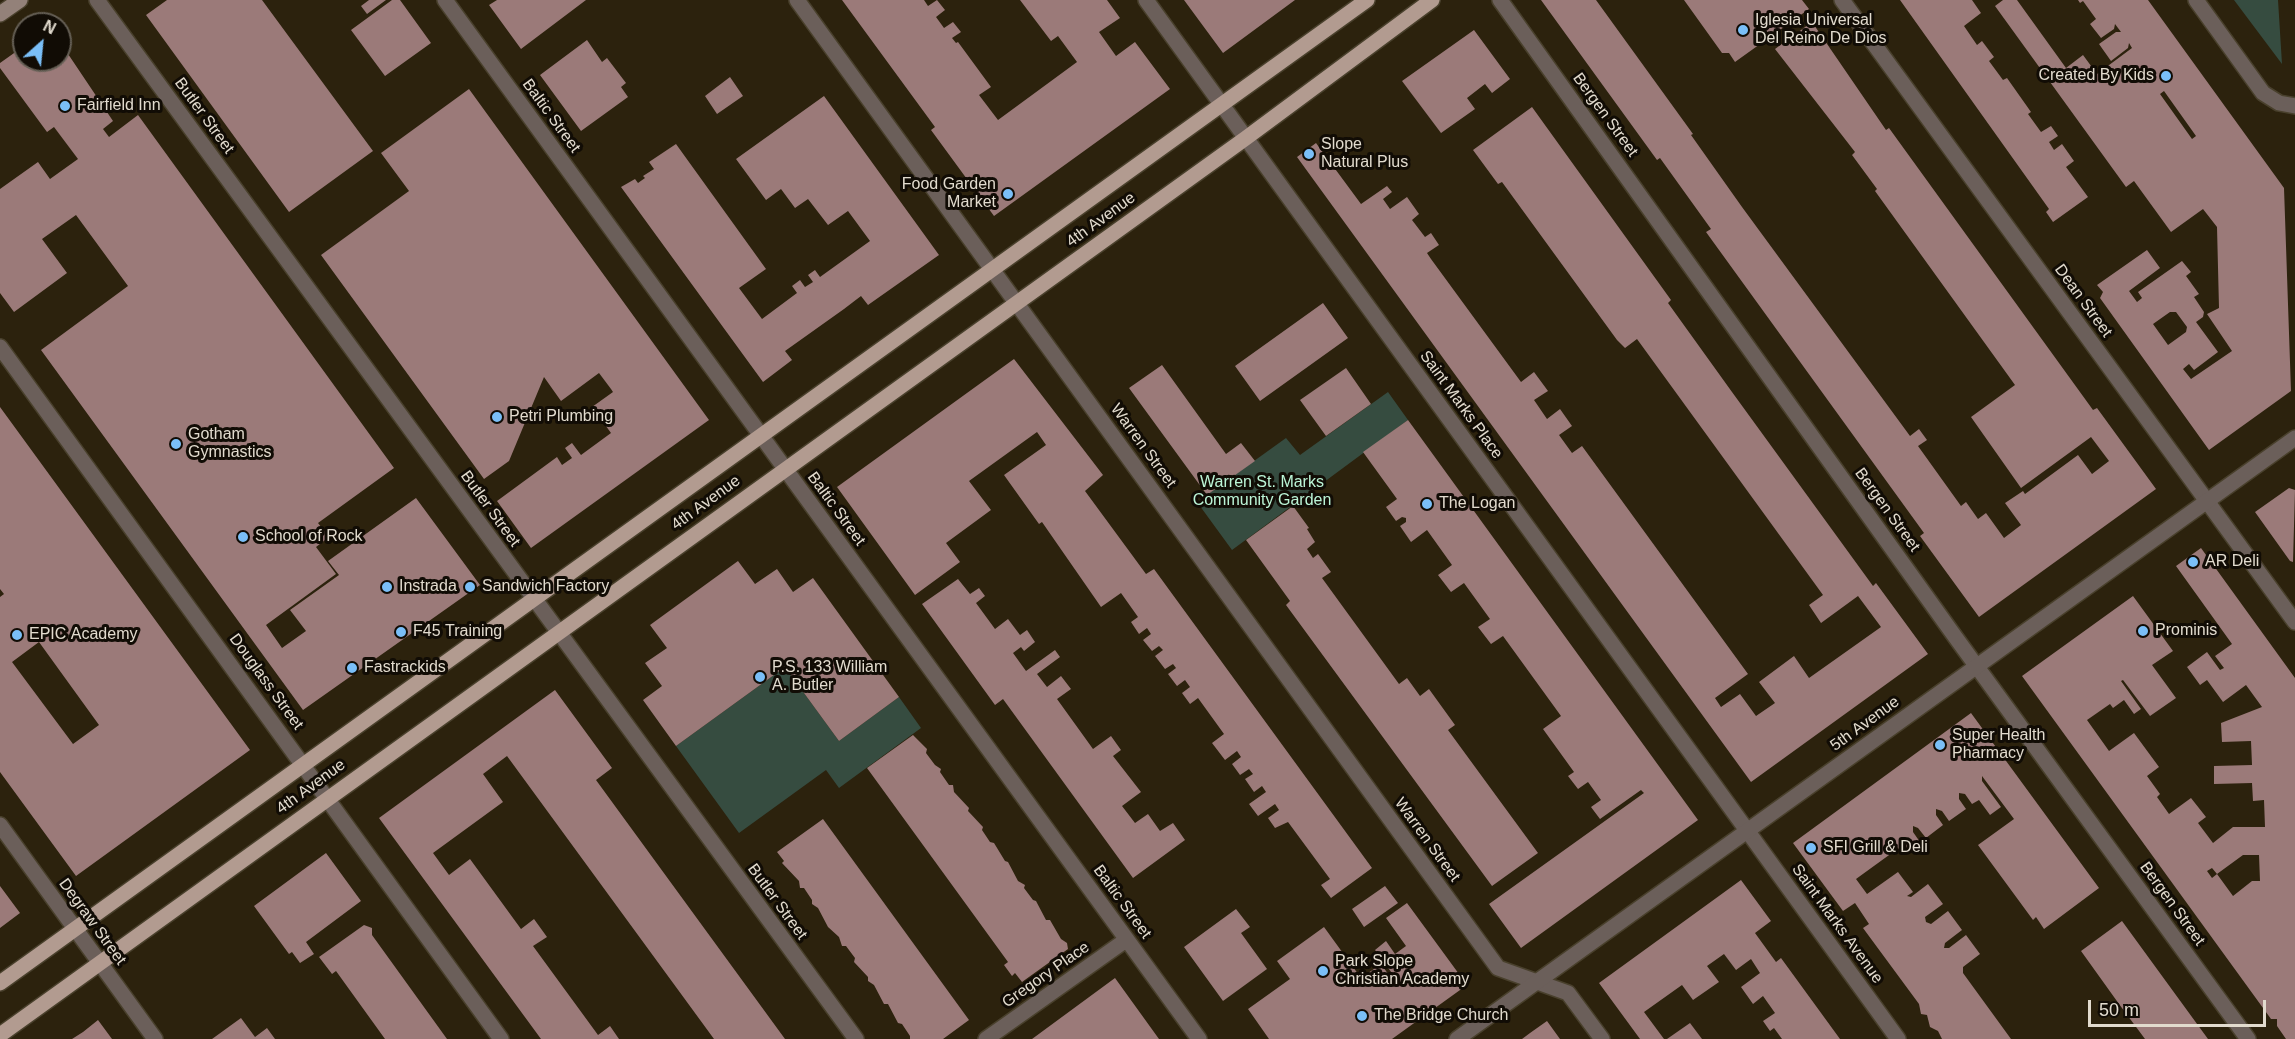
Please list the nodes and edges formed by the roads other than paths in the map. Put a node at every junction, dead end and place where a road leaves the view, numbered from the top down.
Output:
1 (20, 0) edge
2 (97, 0) edge
3 (445, 0) edge
4 (797, 0) edge
5 (1146, 0) edge
6 (1367, 0) edge
7 (1432, 0) edge
8 (1500, 0) edge
9 (1842, 0) edge
10 (2196, 0) edge
11 (0, 14) edge
12 (1223, 105) junction
13 (2295, 106) edge
14 (1246, 138) junction
15 (993, 270) junction
16 (1017, 302) junction
17 (0, 347) edge
18 (761, 436) junction
19 (2295, 438) edge
20 (784, 469) junction
21 (2207, 501) junction
22 (534, 600) junction
23 (2295, 622) edge
24 (558, 632) junction
25 (1976, 666) junction
26 (304, 765) junction
27 (328, 797) junction
28 (0, 825) edge
29 (1748, 831) junction
30 (75, 929) junction
31 (1126, 939) junction
32 (99, 962) junction
33 (1535, 982) junction
34 (0, 983) edge
35 (0, 1035) edge
36 (155, 1039) edge
37 (501, 1039) edge
38 (856, 1039) edge
39 (986, 1039) edge
40 (1199, 1039) edge
41 (1457, 1039) edge
42 (1602, 1039) edge
43 (1898, 1039) edge
44 (2248, 1039) edge

1 - 11 main road
2 - 22 street, Butler Street
3 - 18 street, Baltic Street
4 - 15 street, Warren Street
5 - 12 street, Saint Marks Place
6 - 12 main road, 4th Avenue
7 - 14 main road, 4th Avenue
8 - 25 street, Bergen Street
9 - 21 street, Dean Street
10 - 13 street
12 - 14 street, Saint Marks Place
12 - 15 main road, 4th Avenue
14 - 16 main road, 4th Avenue
14 - 29 street, Saint Marks Place
15 - 16 street, Warren Street
15 - 18 main road, 4th Avenue
16 - 20 main road, 4th Avenue
16 - 33 street, Warren Street
17 - 26 street, Douglass Street
18 - 20 street, Baltic Street
18 - 22 main road, 4th Avenue
19 - 21 street, 5th Avenue
20 - 24 main road, 4th Avenue
20 - 31 street, Baltic Street
21 - 23 street, Dean Street
21 - 25 street, 5th Avenue
22 - 24 street, Butler Street
22 - 26 main road, 4th Avenue
24 - 27 main road, 4th Avenue
24 - 38 street, Butler Street
25 - 29 street, 5th Avenue
25 - 44 street, Bergen Street
26 - 27 street, Douglass Street
26 - 30 main road, 4th Avenue
27 - 32 main road, 4th Avenue
27 - 37 street, Douglass Street
28 - 30 street, Degraw Street
29 - 33 street, 5th Avenue
29 - 43 street, Saint Marks Avenue
30 - 32 street, Degraw Street
30 - 34 main road, 4th Avenue
31 - 39 street, Gregory Place
31 - 40 street, Baltic Street
32 - 35 main road, 4th Avenue
32 - 36 street, Degraw Street
33 - 41 street, 5th Avenue
33 - 42 street, Warren Street

